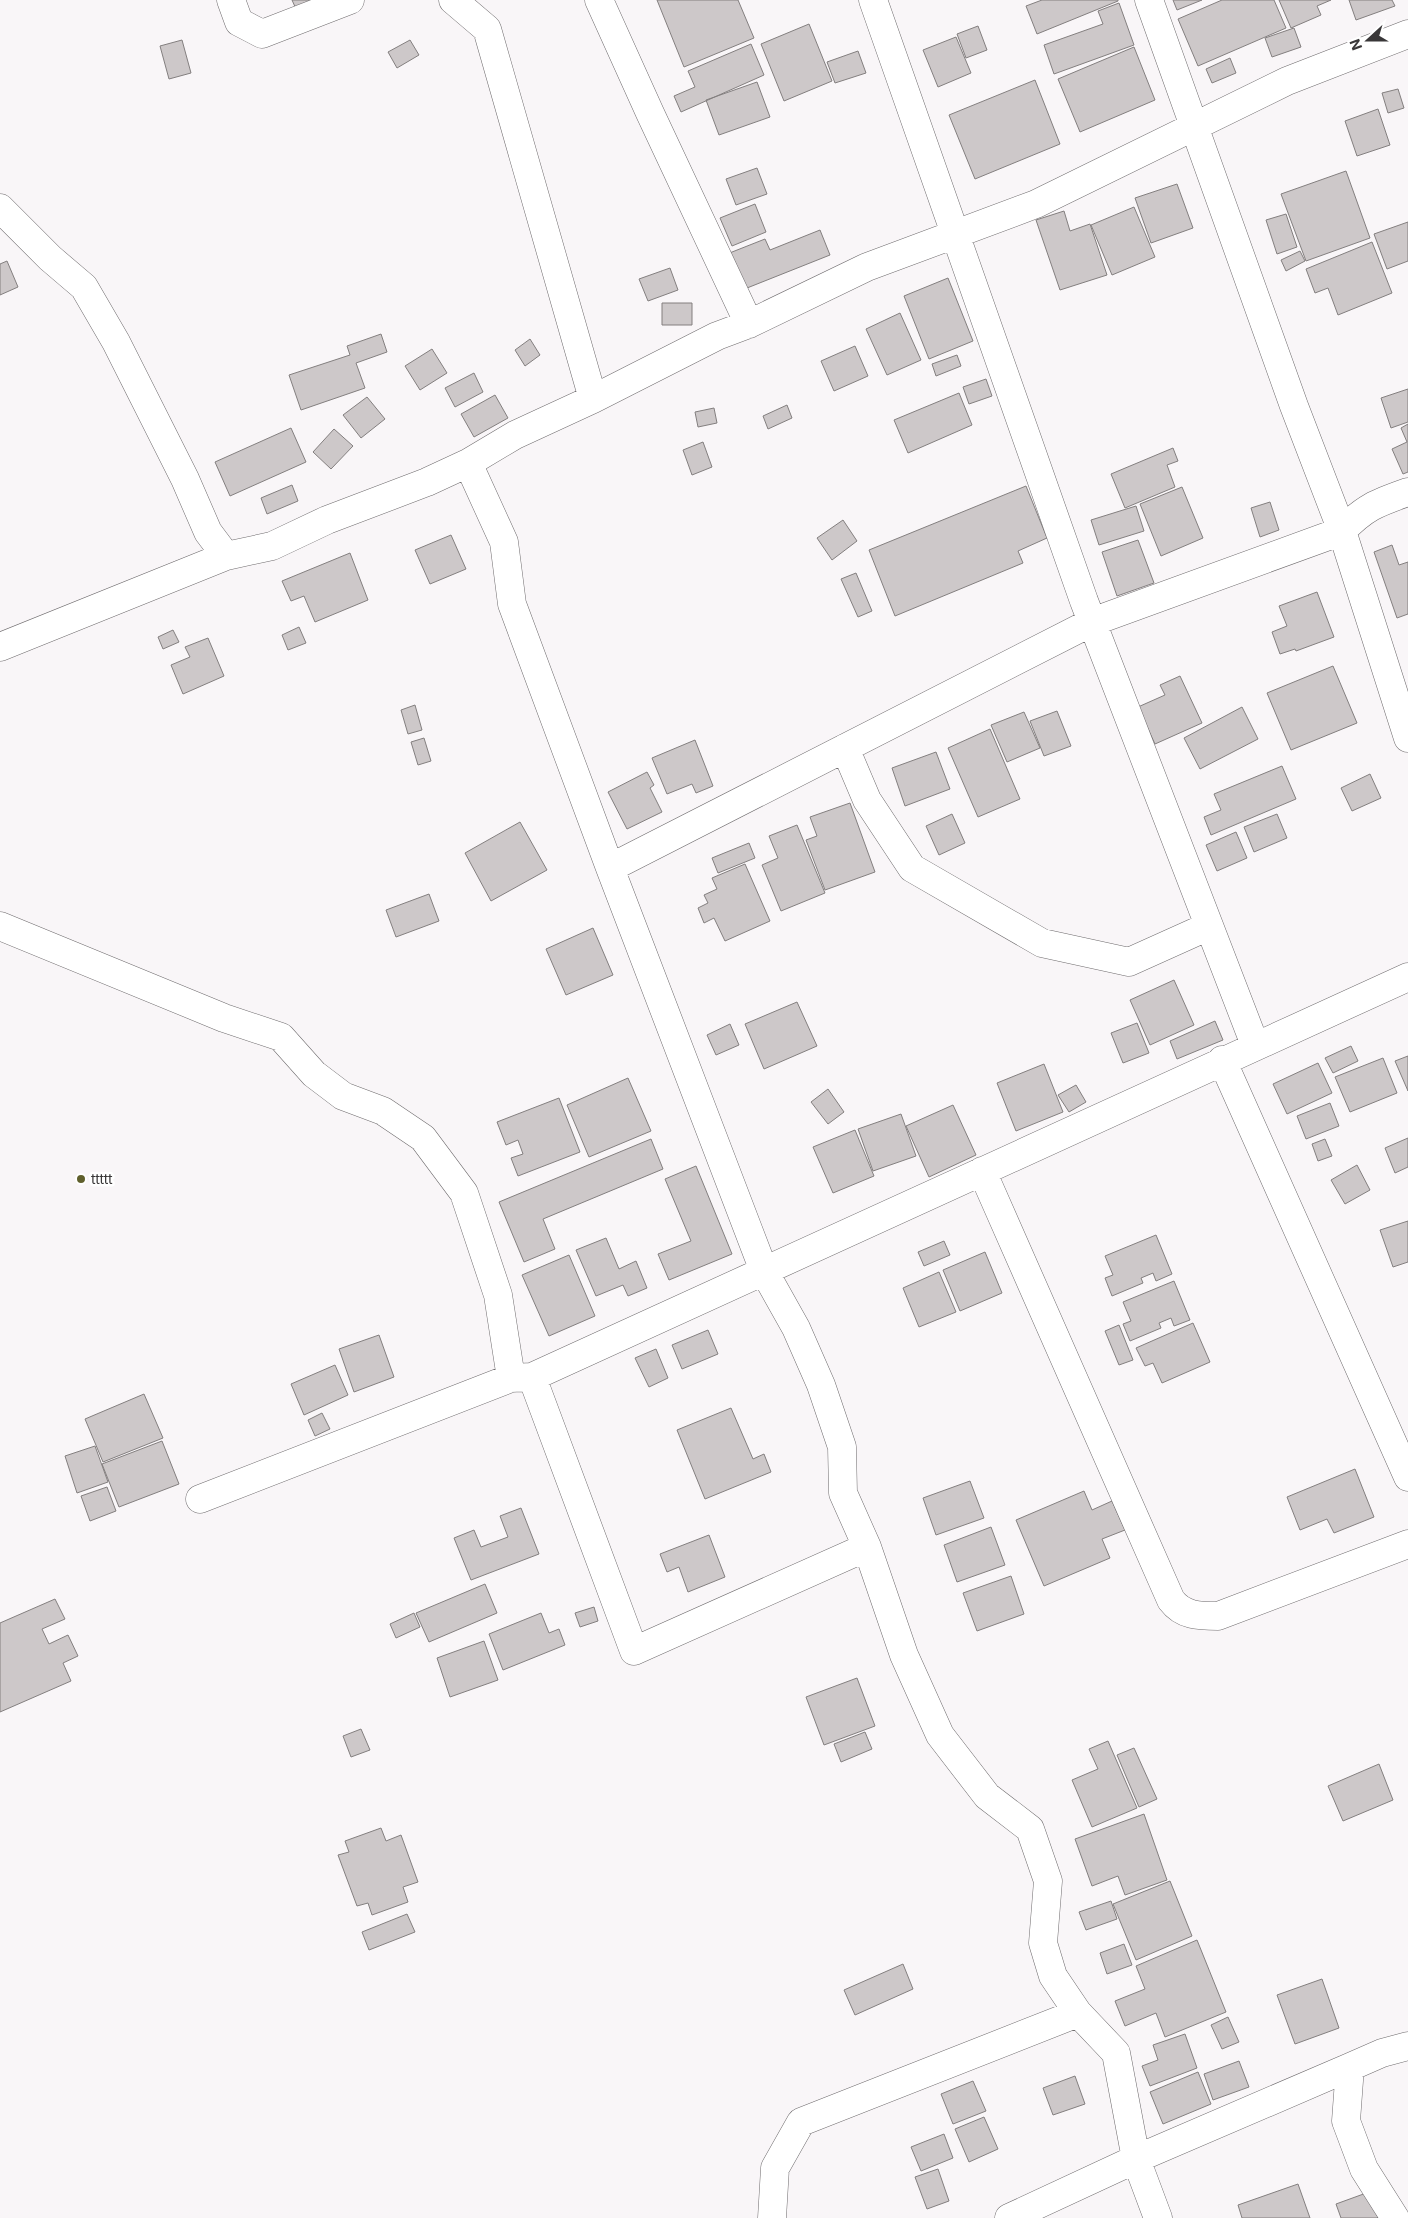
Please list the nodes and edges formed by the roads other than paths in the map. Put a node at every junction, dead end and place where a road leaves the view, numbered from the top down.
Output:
1 (231, 0) edge
2 (350, 0) edge
3 (453, 0) edge
4 (599, 0) edge
5 (873, 0) edge
6 (1149, 0) edge
7 (1408, 34) edge
8 (1194, 126) junction
9 (0, 208) edge
10 (954, 235) junction
11 (749, 324) junction
12 (593, 399) junction
13 (468, 462) junction
14 (1408, 492) edge
15 (1342, 531) junction
16 (226, 556) junction
17 (1092, 622) junction
18 (0, 647) edge
19 (1408, 738) edge
20 (845, 748) junction
21 (610, 868) junction
22 (0, 926) edge
23 (1209, 926) junction
24 (1408, 977) edge
25 (1255, 1045) junction
26 (1222, 1060) junction
27 (982, 1171) junction
28 (764, 1271) junction
29 (522, 1377) junction
30 (1408, 1477) edge
31 (200, 1498) dead end
32 (1408, 1544) edge
33 (867, 1547) junction
34 (1078, 2013) junction
35 (1408, 2046) edge
36 (1350, 2068) junction
37 (1136, 2159) junction
38 (772, 2218) edge
39 (1009, 2218) edge
40 (1158, 2218) edge
41 (1395, 2218) edge

1 - 2 street
3 - 12 street
4 - 11 street
5 - 10 street
6 - 8 street
7 - 8 street
8 - 10 street
8 - 15 street
9 - 16 street
10 - 11 street
10 - 17 street
11 - 12 street
12 - 13 street
13 - 16 street
13 - 21 street
14 - 15 street
15 - 17 street
15 - 19 street
16 - 18 street
17 - 20 street
17 - 23 street
20 - 21 street
20 - 23 street
21 - 28 street
22 - 29 street
23 - 25 street
24 - 25 street
25 - 26 street
26 - 27 street
26 - 30 street
27 - 28 street
27 - 32 street
28 - 29 street
28 - 33 street
29 - 31 street
29 - 33 street
33 - 34 street
34 - 37 street
34 - 38 street
35 - 36 street
36 - 37 street
36 - 41 street
37 - 39 street
37 - 40 street

